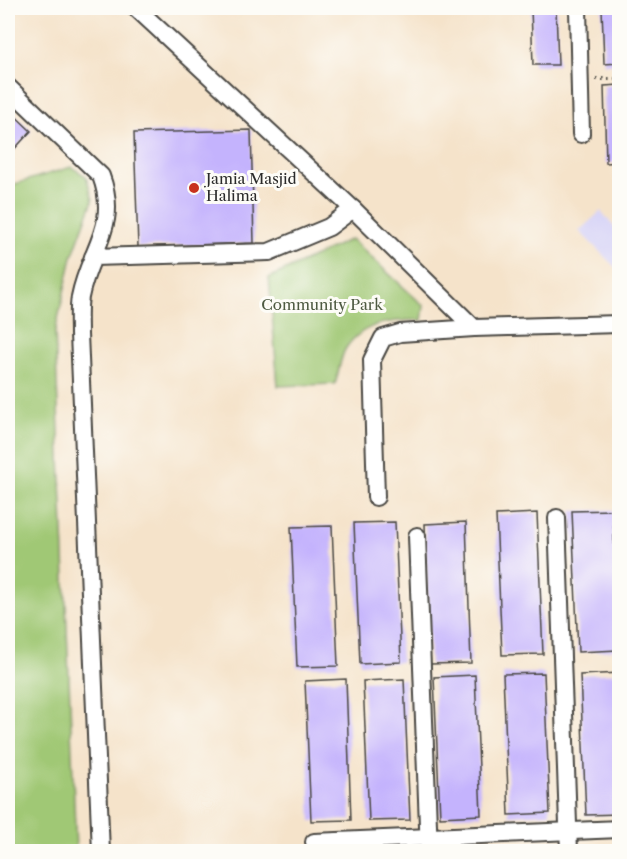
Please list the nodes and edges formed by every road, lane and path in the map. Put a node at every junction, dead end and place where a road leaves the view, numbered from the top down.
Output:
1 (136, 8) edge
2 (578, 8) edge
3 (8, 87) edge
4 (582, 134) dead end
5 (353, 209) junction
6 (93, 257) junction
7 (620, 324) edge
8 (474, 328) junction
9 (376, 497) dead end
10 (556, 518) dead end
11 (417, 536) dead end
12 (620, 829) edge
13 (568, 831) junction
14 (314, 842) dead end
15 (428, 844) edge
16 (101, 852) edge
17 (569, 852) edge

1 - 5 street
2 - 4 street
3 - 6 street
5 - 6 street
5 - 8 street
6 - 16 street
7 - 8 street
8 - 9 street
10 - 13 street
11 - 15 street
12 - 13 street
13 - 15 street
13 - 17 street
14 - 15 street

